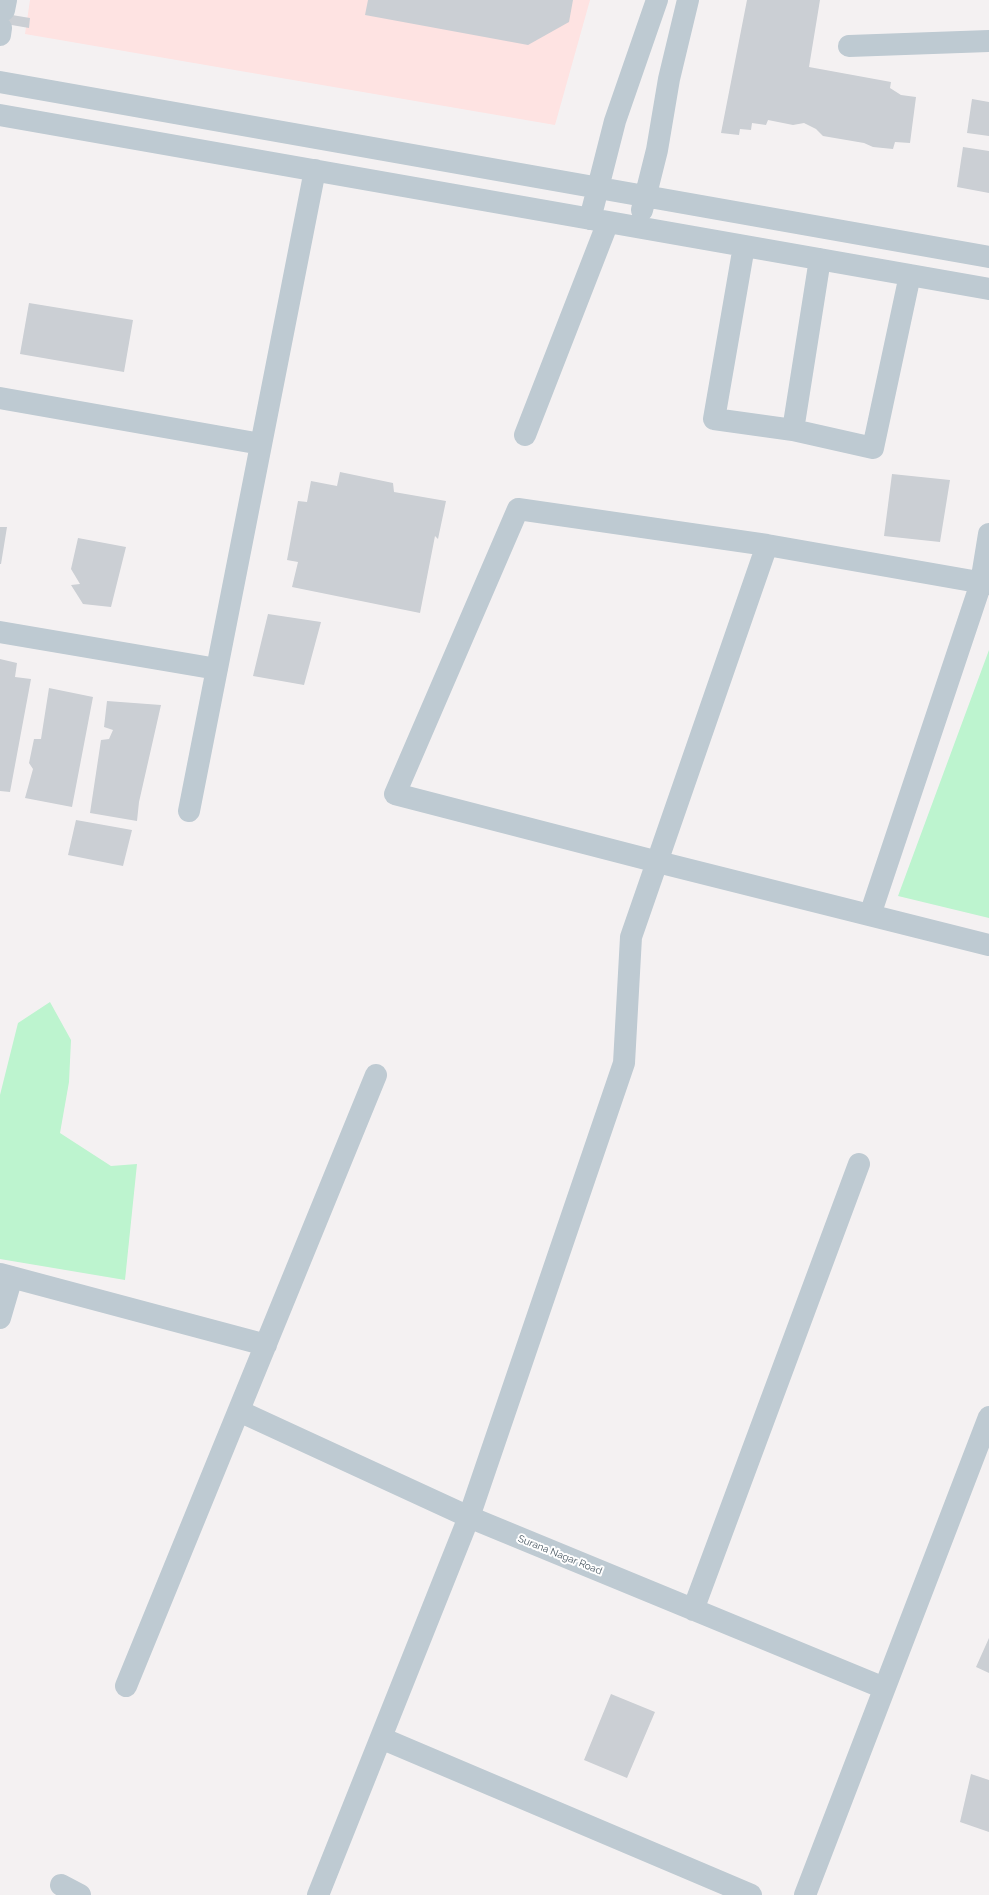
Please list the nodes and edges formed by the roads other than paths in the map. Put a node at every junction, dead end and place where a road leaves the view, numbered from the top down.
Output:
1 (657, 0) edge
2 (688, 0) edge
3 (989, 41) edge
4 (849, 46) dead end
5 (0, 82) edge
6 (0, 115) edge
7 (315, 170) junction
8 (598, 188) junction
9 (645, 196) junction
10 (599, 221) junction
11 (637, 227) junction
12 (744, 246) junction
13 (989, 257) edge
14 (820, 259) junction
15 (910, 275) junction
16 (989, 289) edge
17 (0, 398) edge
18 (793, 430) junction
19 (525, 435) dead end
20 (261, 444) junction
21 (989, 534) edge
22 (768, 545) junction
23 (985, 583) edge
24 (0, 632) edge
25 (217, 670) junction
26 (189, 812) dead end
27 (658, 862) junction
28 (870, 915) junction
29 (989, 945) edge
30 (376, 1075) dead end
31 (860, 1164) dead end
32 (6, 1276) edge
33 (0, 1318) edge
34 (266, 1345) junction
35 (239, 1411) junction
36 (989, 1417) edge
37 (469, 1517) junction
38 (693, 1610) junction
39 (126, 1686) dead end
40 (884, 1688) junction
41 (381, 1738) junction
42 (318, 1895) edge
43 (751, 1895) edge
44 (805, 1895) edge

1 - 8 street
2 - 9 street
3 - 4 street
5 - 8 street
6 - 7 street
7 - 10 street
7 - 20 street
8 - 9 street
8 - 10 street
9 - 11 street
9 - 13 street
10 - 11 street
10 - 19 street
11 - 12 street
12 - 14 street
12 - 18 street
14 - 15 street
14 - 18 street
15 - 16 street
15 - 18 street
17 - 20 street
20 - 25 street
21 - 23 street
22 - 23 street
22 - 27 street
22 - 27 street
23 - 28 street
24 - 25 street
25 - 26 street
27 - 28 street
27 - 37 street
28 - 29 street
30 - 34 street
31 - 38 street
32 - 33 street
32 - 34 street
34 - 35 street
35 - 37 street, Surana Nagar Road
35 - 39 street
36 - 40 street
37 - 38 street, Surana Nagar Road
37 - 41 street
38 - 40 street, Surana Nagar Road
40 - 44 street
41 - 42 street
41 - 43 street

